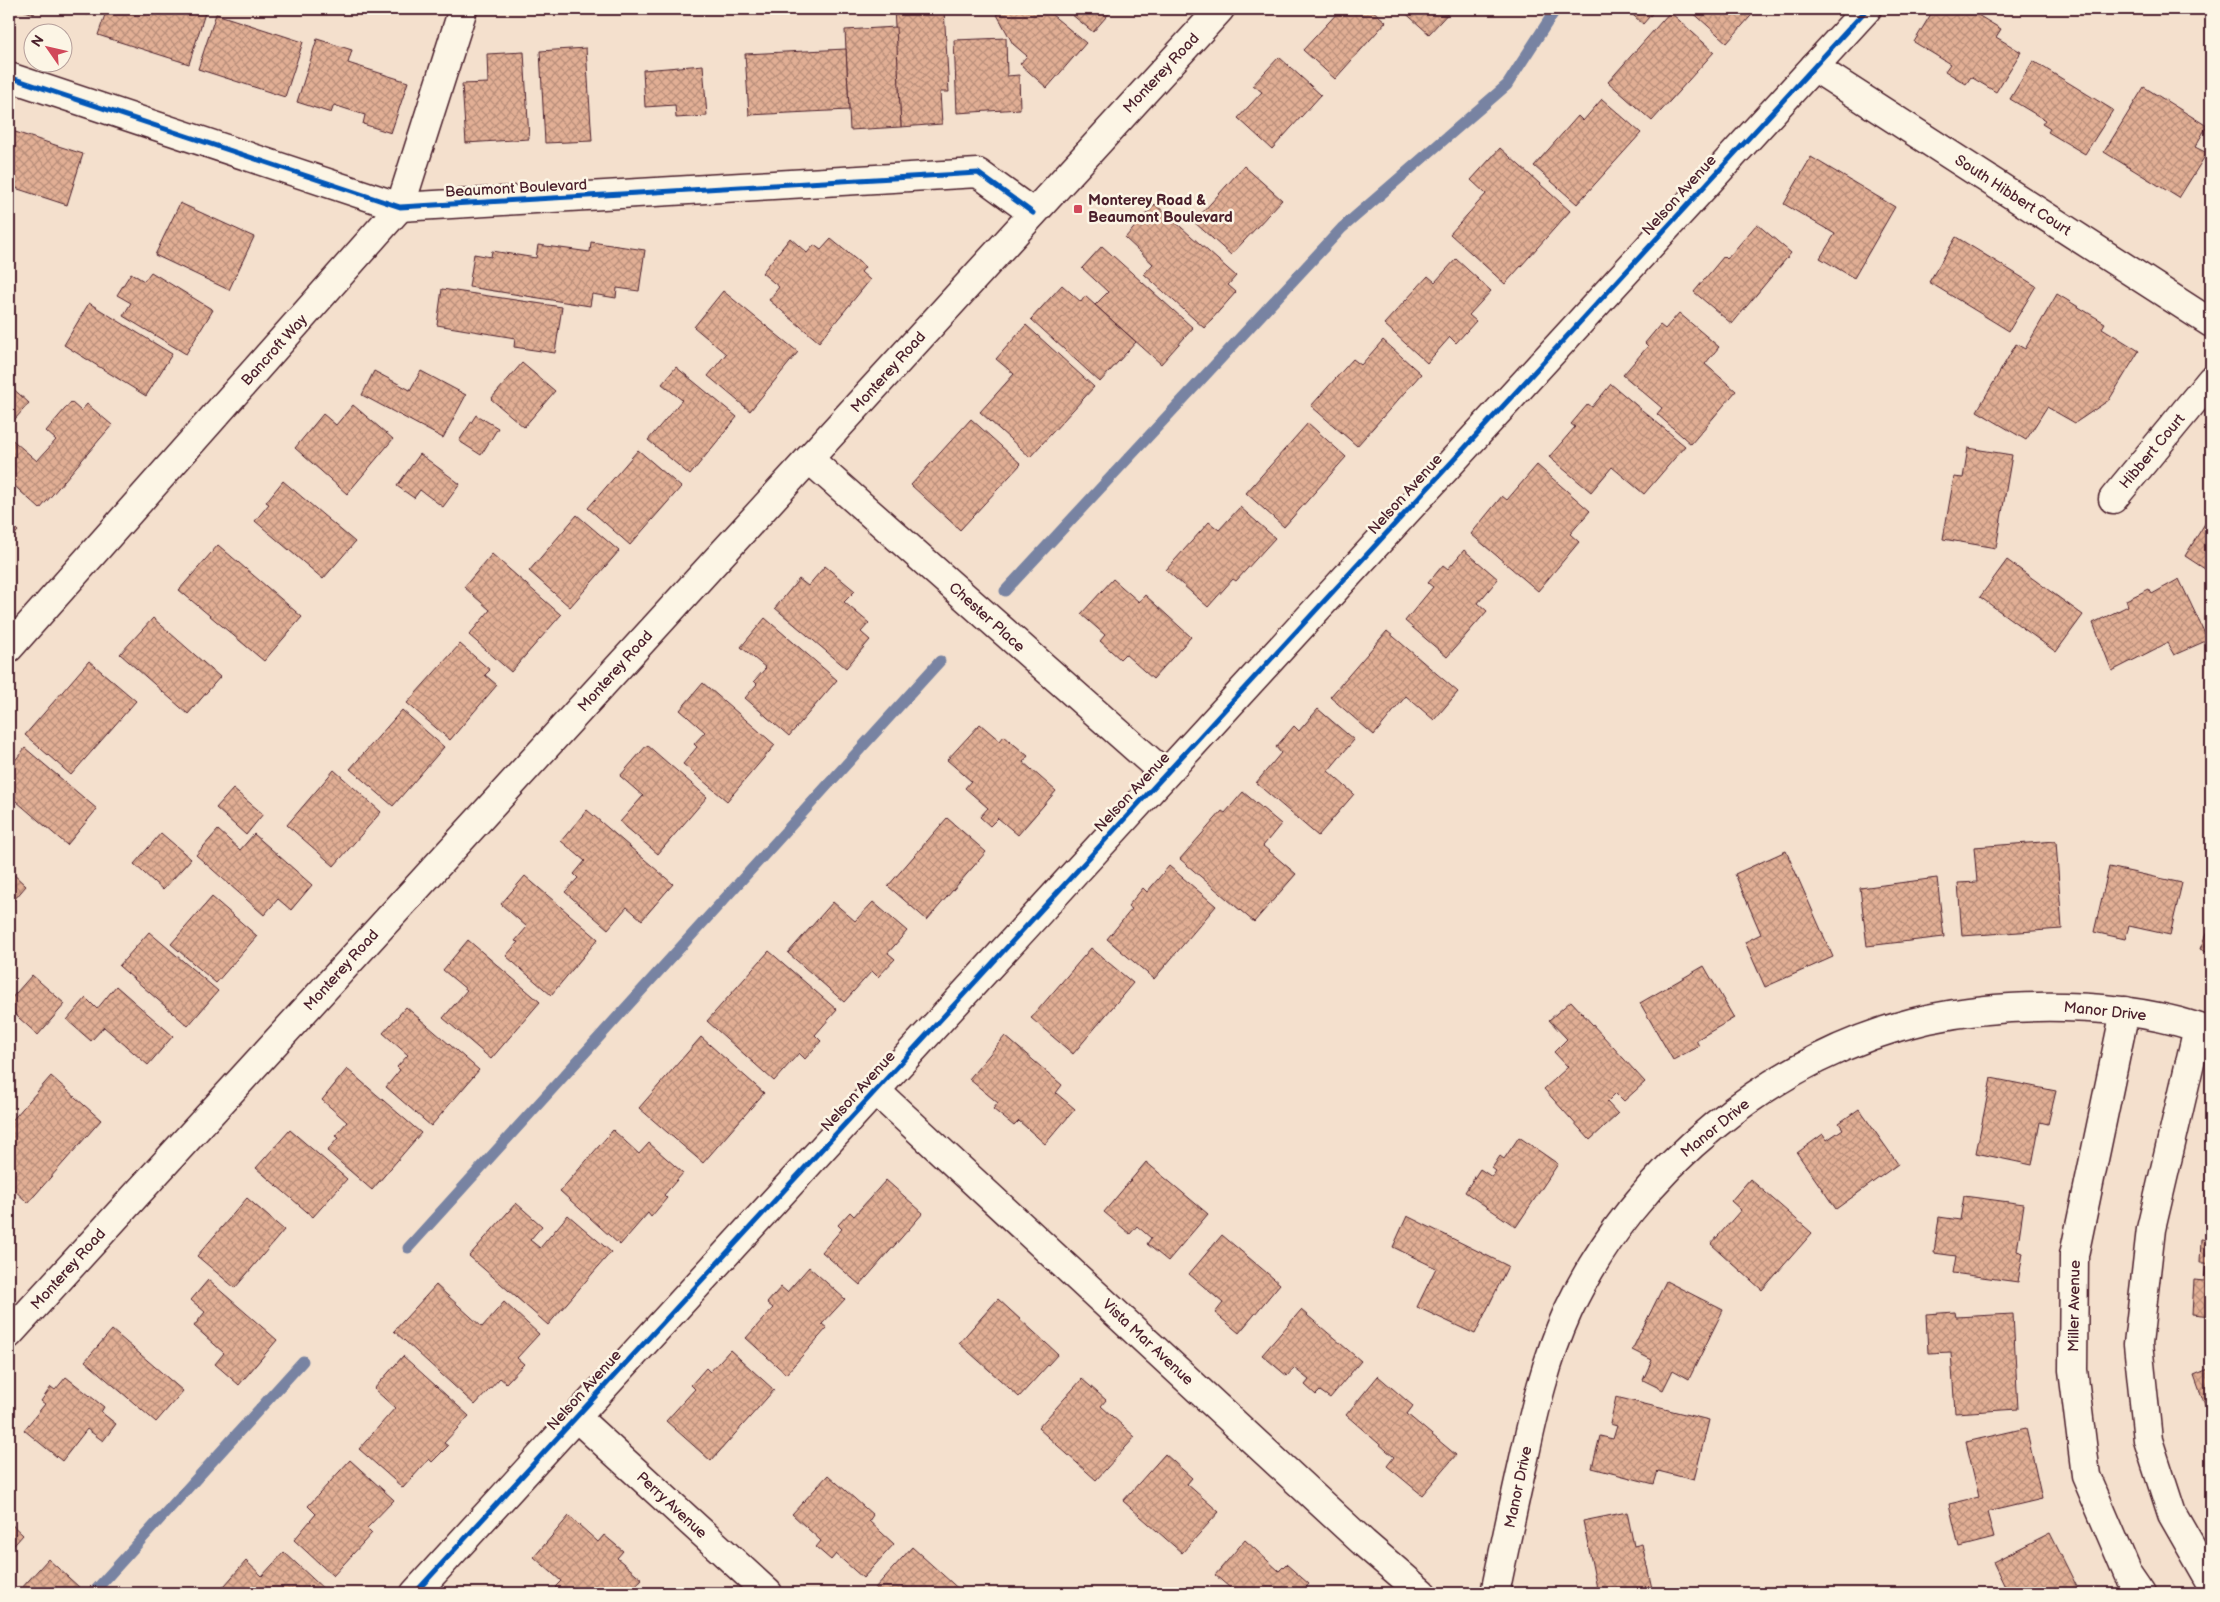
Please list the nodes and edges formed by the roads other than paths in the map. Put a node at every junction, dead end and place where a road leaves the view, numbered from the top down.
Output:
1 (463, 9) edge
2 (1220, 9) edge
3 (1867, 9) edge
4 (1814, 67) junction
5 (9, 76) edge
6 (400, 207) junction
7 (1033, 212) junction
8 (2211, 323) edge
9 (2211, 380) edge
10 (809, 459) junction
11 (2113, 499) dead end
12 (9, 648) edge
13 (1165, 774) junction
14 (2125, 1011) junction
15 (2205, 1030) edge
16 (875, 1090) junction
17 (9, 1334) edge
18 (576, 1417) junction
19 (2211, 1582) edge
20 (415, 1593) edge
21 (768, 1593) edge
22 (1422, 1593) edge
23 (1494, 1593) edge
24 (2142, 1593) edge

1 - 6 street, Bancroft Way
2 - 7 street, Monterey Road
3 - 4 street, Nelson Avenue
4 - 8 street, South Hibbert Court
4 - 13 street, Nelson Avenue
5 - 6 street, Beaumont Boulevard
6 - 7 street, Beaumont Boulevard
6 - 12 street, Bancroft Way
7 - 10 street, Monterey Road
9 - 11 street, Hibbert Court
10 - 13 street, Chester Place
10 - 17 street, Monterey Road
13 - 16 street, Nelson Avenue
14 - 15 street, Manor Drive
14 - 23 street, Manor Drive
14 - 24 street, Miller Avenue
15 - 19 street
16 - 18 street, Nelson Avenue
16 - 22 street, Vista Mar Avenue
18 - 20 street, Nelson Avenue
18 - 21 street, Perry Avenue

